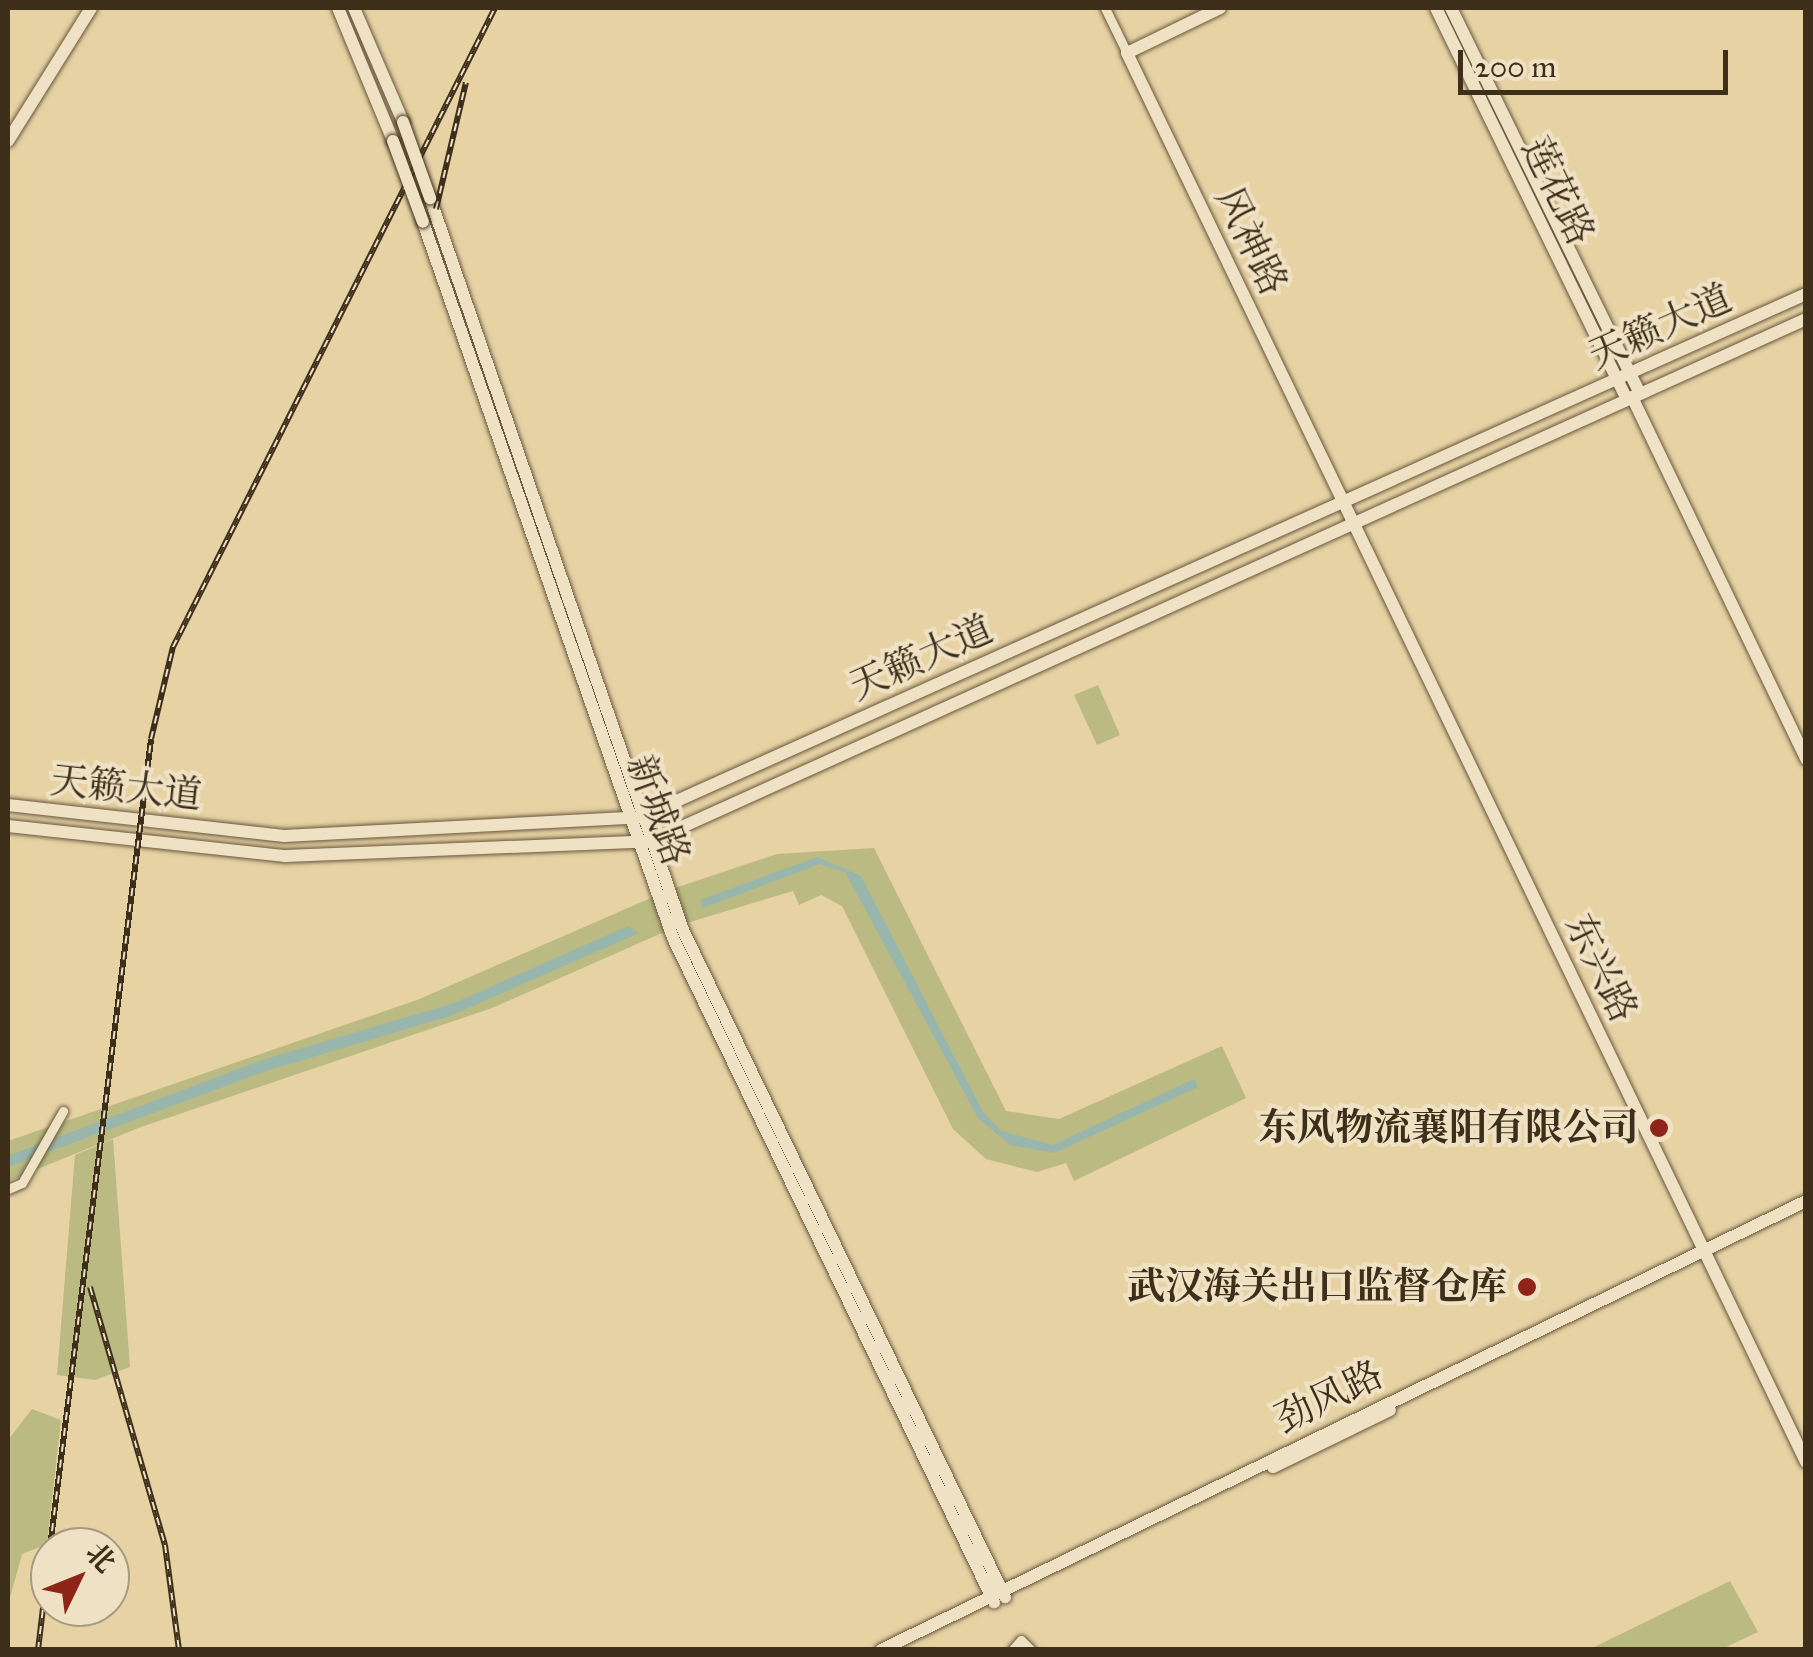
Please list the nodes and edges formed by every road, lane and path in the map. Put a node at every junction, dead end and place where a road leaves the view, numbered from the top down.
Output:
1 (80, 8) edge
2 (90, 8) edge
3 (338, 8) edge
4 (354, 8) edge
5 (1106, 8) edge
6 (1220, 8) edge
7 (1436, 8) edge
8 (1451, 8) edge
9 (1127, 53) junction
10 (8, 125) edge
11 (8, 141) edge
12 (1806, 294) edge
13 (1806, 320) edge
14 (1623, 377) junction
15 (1633, 397) junction
16 (1343, 500) junction
17 (1352, 522) junction
18 (1806, 758) edge
19 (8, 805) edge
20 (634, 817) junction
21 (8, 826) edge
22 (644, 841) junction
23 (63, 1111) dead end
24 (8, 1189) edge
25 (1806, 1201) edge
26 (1806, 1210) edge
27 (1704, 1253) junction
28 (1806, 1462) edge
29 (998, 1596) junction
30 (881, 1650) edge
31 (897, 1650) edge
32 (1012, 1650) edge
33 (1032, 1650) edge

1 - 10 main road
2 - 11 main road
3 - 20 main road, 新城路, bridge
4 - 20 main road, 新城路, bridge
5 - 9 street, 风神路
6 - 9 main road
7 - 14 main road, 莲花路
8 - 14 main road, 莲花路
9 - 16 main road, 风神路
12 - 14 main road, 天籁大道
13 - 15 main road, 天籁大道
14 - 15 main road, 莲花路
14 - 16 main road, 天籁大道
15 - 17 main road, 天籁大道
15 - 18 main road, 莲花路
16 - 17 main road, 东兴路
16 - 20 main road, 天籁大道
17 - 22 main road, 天籁大道
17 - 27 main road, 东兴路
19 - 20 main road, 天籁大道
20 - 22 main road, 新城路
21 - 22 main road, 天籁大道
22 - 29 main road, 新城路
23 - 24 street
25 - 27 main road, 劲风路
26 - 27 main road, 劲风路
27 - 28 main road, 东兴路
27 - 29 main road, 劲风路
29 - 30 main road, 劲风路
29 - 31 main road, 劲风路
32 - 33 street

